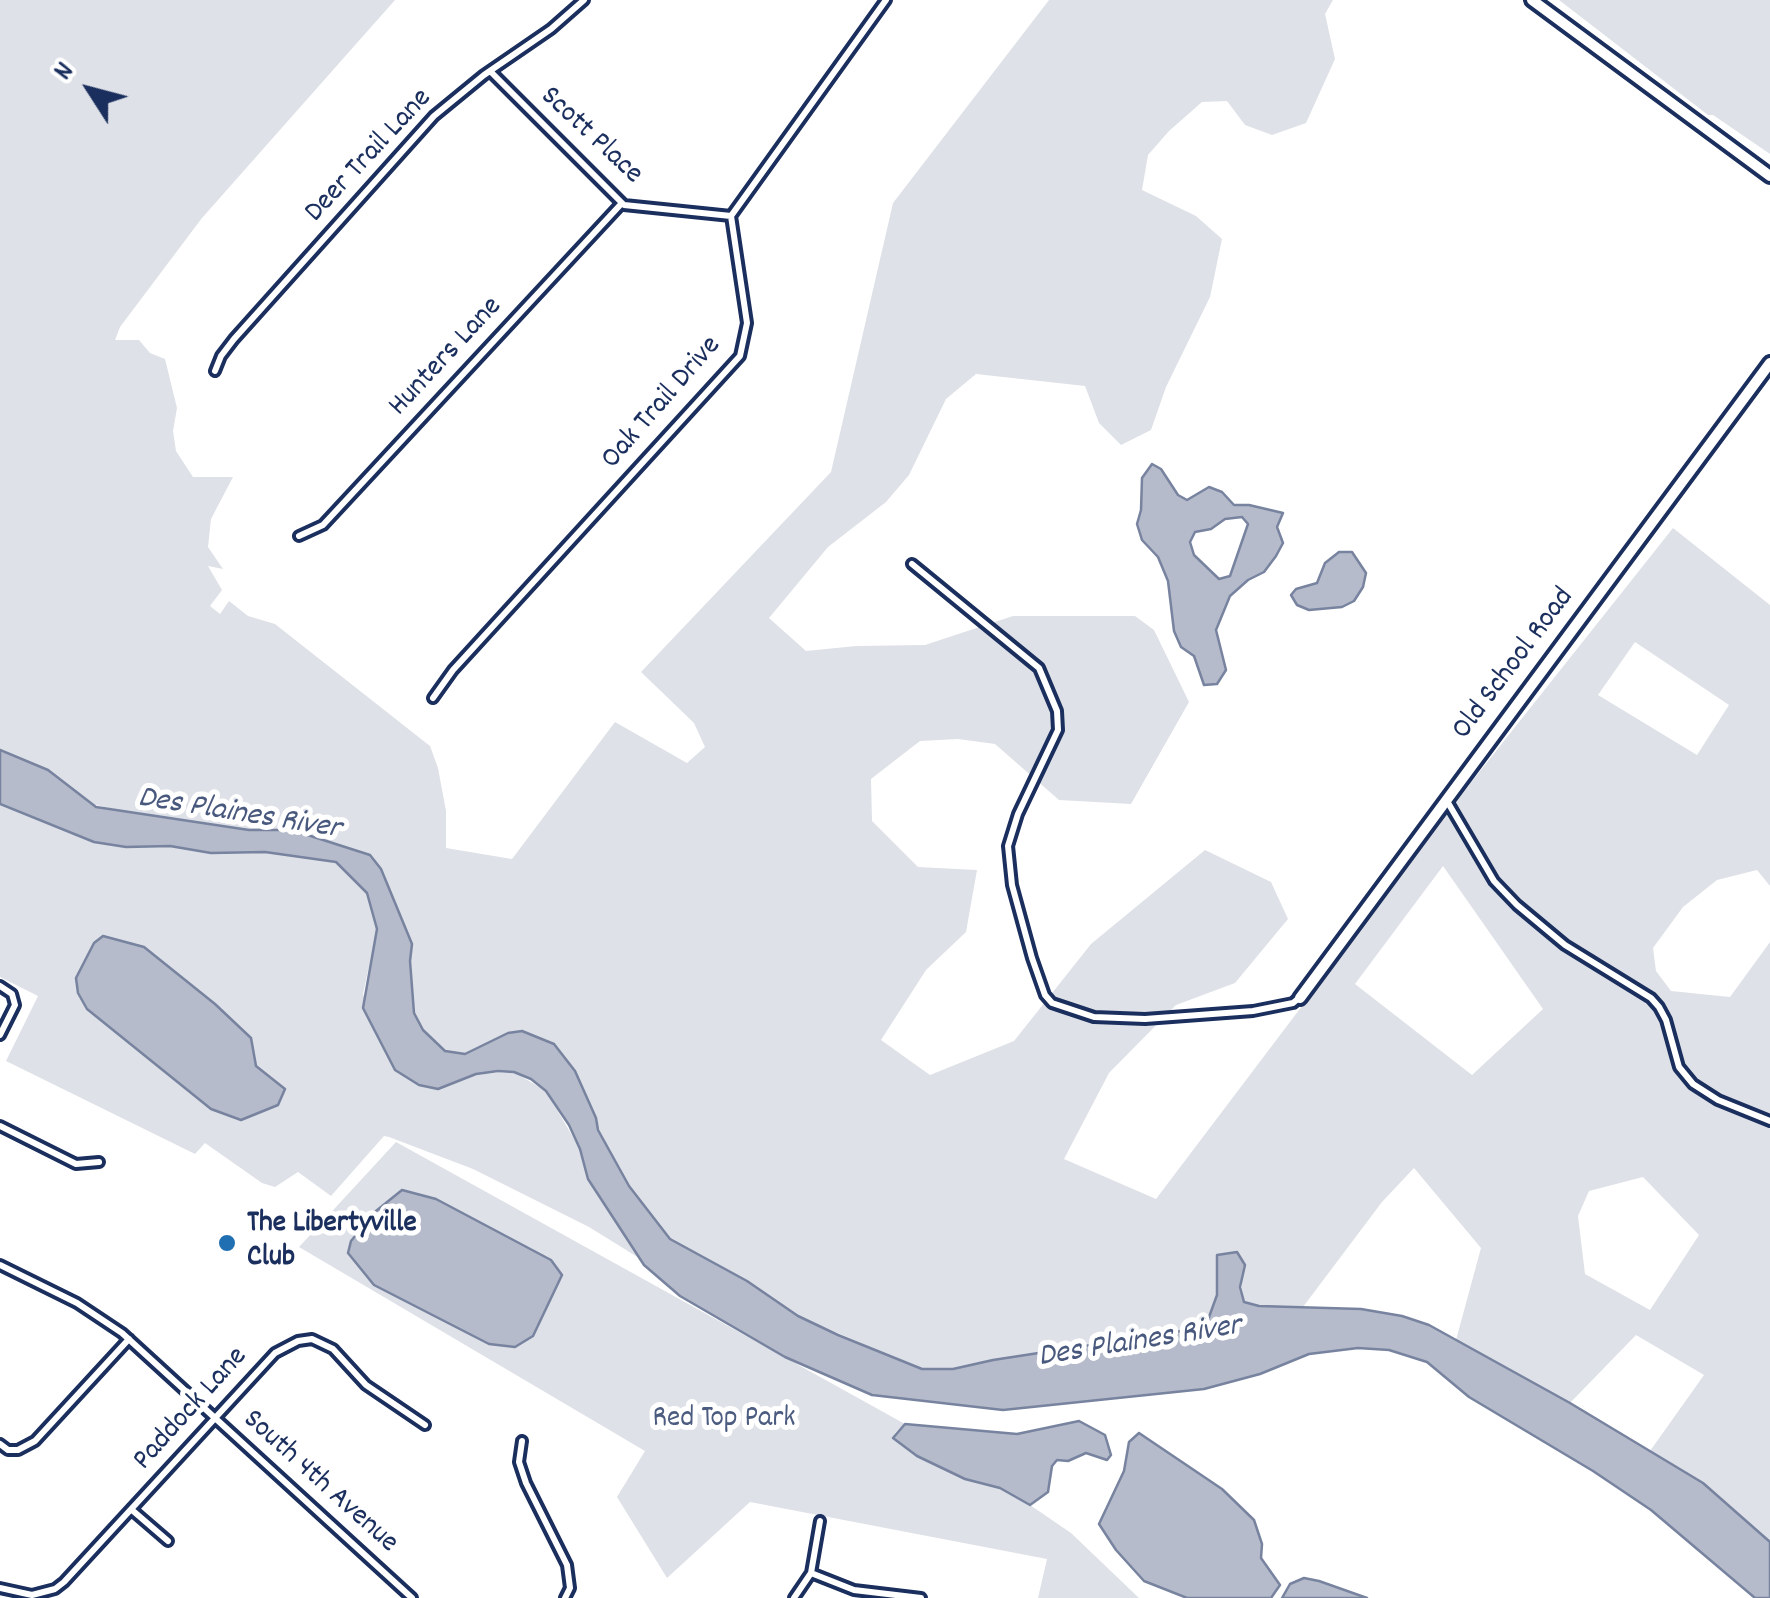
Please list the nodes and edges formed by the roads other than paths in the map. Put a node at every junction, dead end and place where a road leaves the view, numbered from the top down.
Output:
1 (584, 0) edge
2 (886, 0) edge
3 (1532, 0) edge
4 (490, 71) junction
5 (1770, 176) edge
6 (622, 203) junction
7 (731, 216) junction
8 (1770, 363) edge
9 (215, 372) dead end
10 (299, 536) dead end
11 (912, 564) dead end
12 (433, 698) dead end
13 (1446, 800) junction
14 (0, 986) edge
15 (1300, 998) joint
16 (0, 1035) edge
17 (1770, 1121) edge
18 (0, 1126) edge
19 (98, 1162) dead end
20 (0, 1265) edge
21 (129, 1339) junction
22 (215, 1418) junction
23 (425, 1425) dead end
24 (522, 1442) dead end
25 (0, 1444) edge
26 (132, 1510) junction
27 (820, 1521) dead end
28 (168, 1541) dead end
29 (811, 1573) junction
30 (0, 1588) edge
31 (412, 1598) edge
32 (565, 1598) edge
33 (794, 1598) edge
34 (921, 1598) edge

1 - 4 street, Deer Trail Lane
2 - 7 street
3 - 5 street
4 - 6 street, Scott Place
4 - 9 street, Deer Trail Lane
6 - 7 street, Scott Place
6 - 10 street, Hunters Lane
7 - 12 street, Oak Trail Drive
8 - 13 street, Old School Road
11 - 15 street
13 - 15 street, Old School Road
13 - 17 street
14 - 16 street
18 - 19 street
20 - 21 street, South 4th Avenue
21 - 22 street, South 4th Avenue
21 - 25 street
22 - 23 street, Paddock Lane
22 - 26 street, Paddock Lane
22 - 31 street, South 4th Avenue
24 - 32 street
26 - 28 street
26 - 30 street, Paddock Lane
27 - 29 street
29 - 33 street
29 - 34 street

